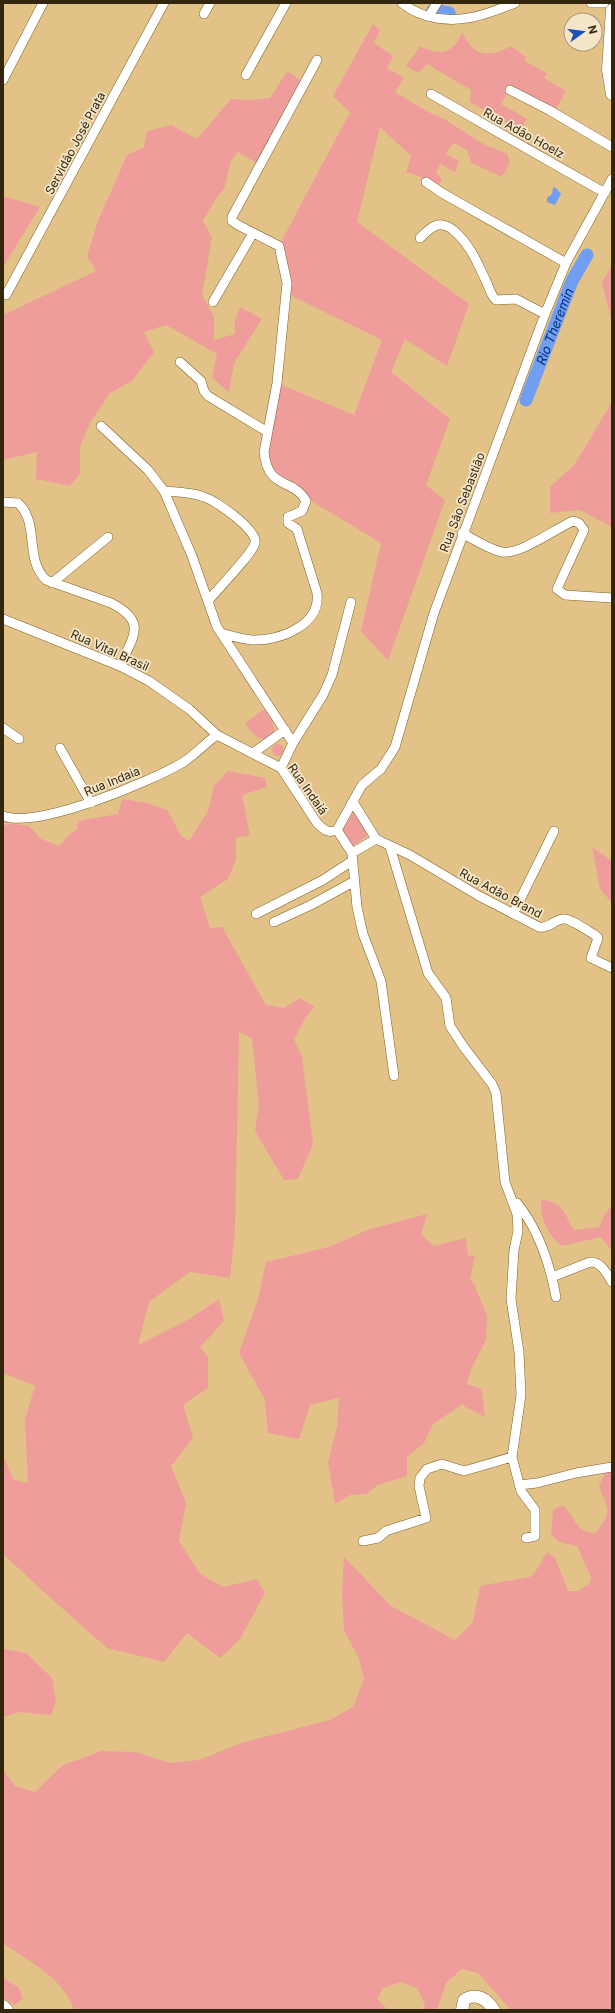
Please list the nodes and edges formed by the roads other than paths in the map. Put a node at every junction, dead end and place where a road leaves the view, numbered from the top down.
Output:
1 (43, 3) edge
2 (164, 3) edge
3 (210, 3) edge
4 (286, 3) edge
5 (402, 3) edge
6 (515, 3) edge
7 (433, 10) edge
8 (612, 10) edge
9 (204, 14) dead end
10 (317, 60) dead end
11 (246, 75) dead end
12 (3, 80) edge
13 (510, 90) dead end
14 (431, 94) dead end
15 (612, 94) edge
16 (612, 147) edge
17 (612, 179) edge
18 (426, 182) dead end
19 (605, 193) junction
20 (253, 234) junction
21 (420, 238) dead end
22 (566, 263) junction
23 (6, 295) dead end
24 (213, 302) dead end
25 (545, 314) junction
26 (180, 362) dead end
27 (102, 426) dead end
28 (266, 431) junction
29 (164, 491) junction
30 (3, 502) edge
31 (462, 533) junction
32 (108, 537) dead end
33 (52, 583) junction
34 (612, 598) edge
35 (208, 601) junction
36 (351, 602) dead end
37 (3, 620) edge
38 (221, 633) junction
39 (120, 666) junction
40 (3, 728) edge
41 (285, 730) junction
42 (217, 735) junction
43 (19, 739) dead end
44 (293, 743) junction
45 (60, 748) dead end
46 (253, 753) junction
47 (281, 768) junction
48 (353, 802) junction
49 (91, 803) junction
50 (3, 816) edge
51 (336, 830) junction
52 (554, 831) dead end
53 (376, 839) junction
54 (390, 847) junction
55 (352, 857) junction
56 (354, 882) junction
57 (256, 914) dead end
58 (513, 914) junction
59 (274, 922) dead end
60 (612, 968) edge
61 (394, 1076) dead end
62 (510, 1195) junction
63 (552, 1277) junction
64 (612, 1282) edge
65 (556, 1297) dead end
66 (512, 1457) junction
67 (612, 1467) edge
68 (519, 1485) junction
69 (526, 1538) dead end
70 (363, 1541) dead end
71 (3, 2006) edge
72 (8, 2010) edge
73 (462, 2010) edge
74 (494, 2010) edge

1 - 12 street
2 - 23 street, Servidão José Prata
3 - 9 street
4 - 11 street
5 - 7 street
6 - 7 street
8 - 15 main road
10 - 20 street
13 - 16 street
14 - 19 street, Rua Adão Hoelz
17 - 19 street, Rua São Sebastião
18 - 22 street
19 - 22 street, Rua São Sebastião
20 - 24 street
20 - 28 street
21 - 25 street
22 - 25 street, Rua São Sebastião
25 - 31 street, Rua São Sebastião
26 - 28 street
27 - 29 street
28 - 38 street
29 - 35 street
29 - 35 street
30 - 33 street
31 - 34 street
31 - 48 street, Rua São Sebastião
32 - 33 street
33 - 39 street
35 - 38 street
36 - 44 street
37 - 39 street, Rua Vital Brasil
38 - 41 street
39 - 42 street, Rua Vital Brasil
40 - 43 street
41 - 44 street
41 - 46 street
42 - 46 street, Rua Indaiá
42 - 49 street, Rua Indaia
44 - 47 street
45 - 49 street
46 - 47 street, Rua Indaiá
47 - 51 street, Rua Indaiá
48 - 51 street, Rua São Sebastião
48 - 53 street
49 - 50 street, Rua Indaia
51 - 55 street
52 - 58 street
53 - 54 street, Rua Adão Brand
53 - 55 street
54 - 58 street, Rua Adão Brand
54 - 62 street
55 - 56 street
55 - 57 street
56 - 59 street
56 - 61 street
58 - 60 street, Rua Adão Brand
62 - 63 street
62 - 66 street
63 - 64 street
63 - 65 street
66 - 68 street
66 - 70 street
67 - 68 street
68 - 69 street
71 - 72 main road
73 - 74 main road

